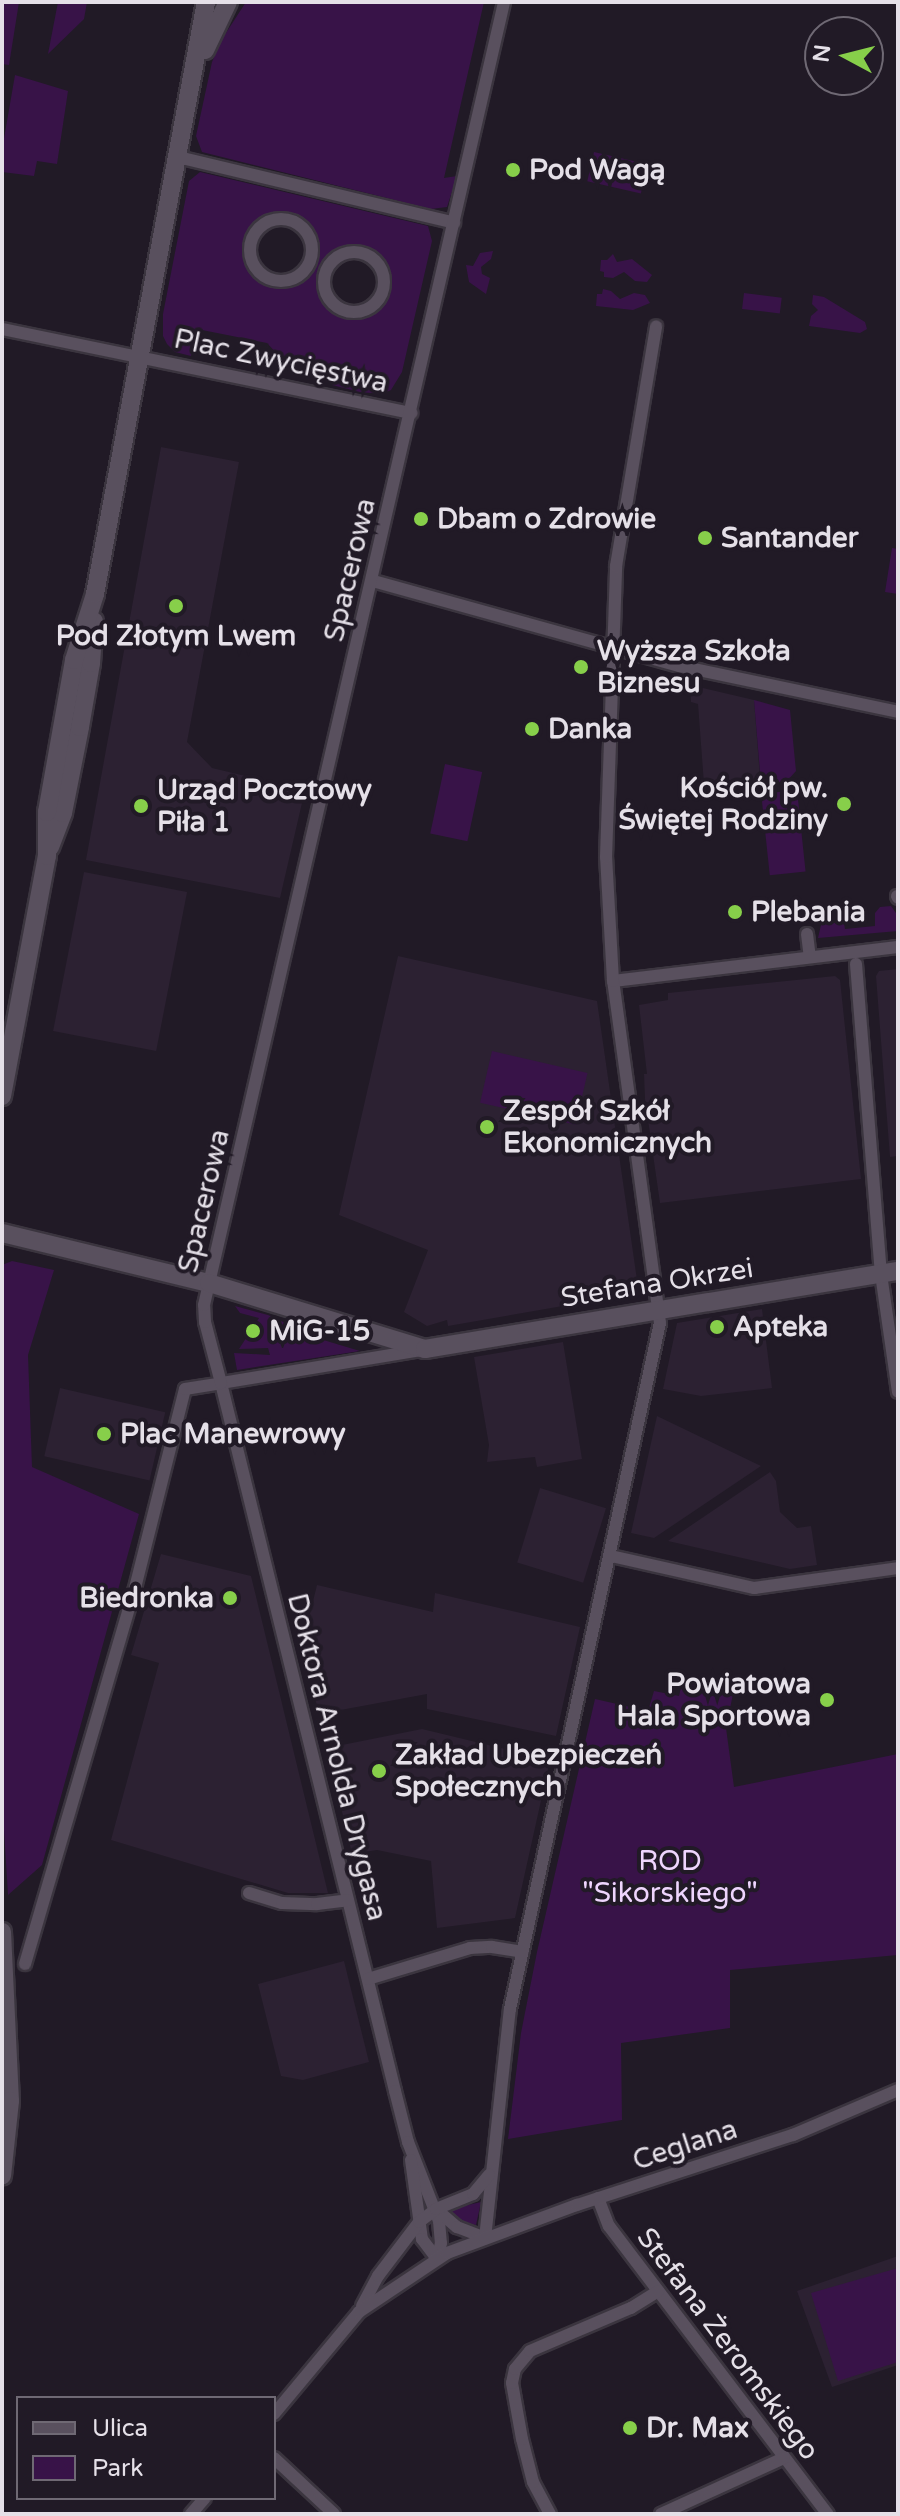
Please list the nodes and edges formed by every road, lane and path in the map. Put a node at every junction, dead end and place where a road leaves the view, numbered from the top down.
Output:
1 (206, 2) edge
2 (228, 2) edge
3 (504, 2) edge
4 (193, 78) junction
5 (178, 157) junction
6 (454, 223) junction
7 (312, 256) joint
8 (383, 273) joint
9 (656, 326) dead end
10 (2, 329) edge
11 (140, 356) junction
12 (411, 413) junction
13 (373, 581) junction
14 (613, 648) junction
15 (898, 712) edge
16 (807, 934) dead end
17 (898, 947) edge
18 (810, 957) junction
19 (856, 964) dead end
20 (613, 981) junction
21 (2, 1096) edge
22 (2, 1233) edge
23 (890, 1272) edge
24 (209, 1283) junction
25 (660, 1310) junction
26 (425, 1349) junction
27 (221, 1383) junction
28 (898, 1392) edge
29 (611, 1556) junction
30 (898, 1568) edge
31 (249, 1893) dead end
32 (348, 1900) junction
33 (2, 1932) edge
34 (523, 1952) junction
35 (25, 1964) dead end
36 (368, 1979) junction
37 (6, 2077) edge
38 (898, 2090) edge
39 (408, 2142) junction
40 (489, 2175) junction
41 (2, 2176) edge
42 (598, 2198) junction
43 (436, 2209) junction
44 (419, 2222) junction
45 (485, 2238) junction
46 (437, 2259) junction
47 (658, 2291) junction
48 (359, 2312) junction
49 (276, 2412) edge
50 (784, 2458) junction
51 (276, 2460) edge
52 (334, 2514) edge
53 (550, 2514) edge
54 (661, 2514) edge
55 (828, 2514) edge

1 - 4 main road
2 - 4 main road
3 - 6 street, Plac Zwycięstwa
4 - 5 main road
5 - 6 street
5 - 11 main road
6 - 12 street, Plac Zwycięstwa
7 - 7 street
8 - 8 street
9 - 14 street
10 - 11 street, Plac Zwycięstwa
11 - 12 street, Plac Zwycięstwa
11 - 21 main road
12 - 13 street, Spacerowa
13 - 14 street
13 - 24 street, Spacerowa
14 - 15 street
14 - 20 street
16 - 18 street
17 - 18 street
18 - 20 street
19 - 23 street
20 - 25 street
22 - 24 main road, Stefana Okrzei
23 - 25 main road, Stefana Okrzei
23 - 28 street
24 - 26 main road, Stefana Okrzei
24 - 27 street, Spacerowa
25 - 26 main road, Stefana Okrzei
25 - 29 street
26 - 27 street, Stefana Okrzei
27 - 32 street, Doktora Arnolda Drygasa
27 - 35 street
29 - 30 street
29 - 34 street
31 - 32 street
32 - 36 street, Doktora Arnolda Drygasa
33 - 37 main road
34 - 36 street
34 - 40 street
36 - 39 street, Doktora Arnolda Drygasa
37 - 41 main road
38 - 42 street, Ceglana
39 - 43 street, Doktora Arnolda Drygasa
39 - 44 street, Doktora Arnolda Drygasa
40 - 43 street
40 - 45 street
42 - 45 street, Ceglana
42 - 47 street, Stefana Żeromskiego
43 - 44 street
43 - 45 street
43 - 46 street
44 - 46 street, Doktora Arnolda Drygasa
44 - 48 street
45 - 46 street, Ceglana
46 - 48 street, Ceglana
47 - 50 street, Stefana Żeromskiego
47 - 53 street
48 - 49 street
50 - 54 street
50 - 55 street, Stefana Żeromskiego
51 - 52 street

